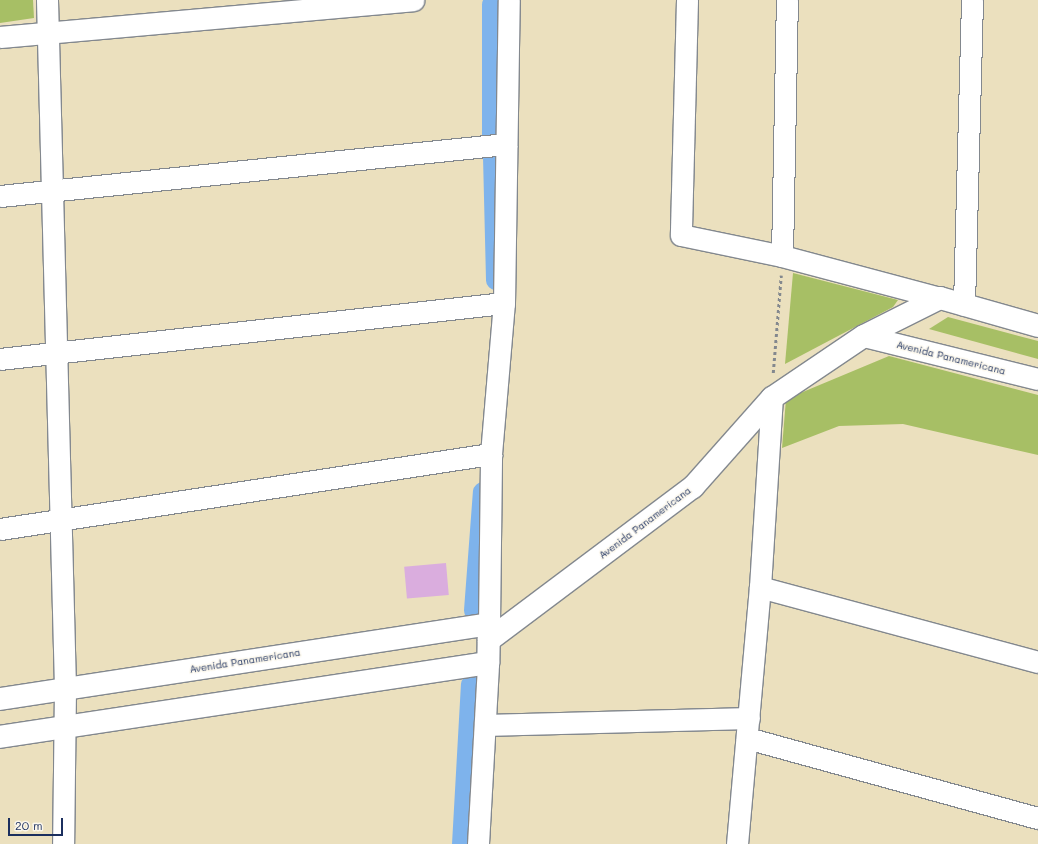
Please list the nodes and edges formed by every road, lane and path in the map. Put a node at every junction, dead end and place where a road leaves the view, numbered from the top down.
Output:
1 (47, 0) edge
2 (413, 0) edge
3 (509, 0) edge
4 (687, 0) edge
5 (787, 0) edge
6 (972, 0) edge
7 (49, 30) junction
8 (0, 37) edge
9 (506, 144) junction
10 (54, 191) junction
11 (0, 196) edge
12 (782, 256) junction
13 (940, 298) junction
14 (504, 303) junction
15 (964, 305) junction
16 (1038, 326) edge
17 (864, 336) junction
18 (56, 354) junction
19 (0, 359) edge
20 (1038, 379) edge
21 (772, 398) junction
22 (491, 454) junction
23 (60, 520) junction
24 (0, 529) edge
25 (760, 587) junction
26 (489, 632) junction
27 (488, 662) junction
28 (1038, 662) edge
29 (65, 689) junction
30 (0, 699) edge
31 (485, 725) junction
32 (64, 727) junction
33 (748, 728) junction
34 (0, 737) edge
35 (1038, 818) edge
36 (63, 844) edge
37 (478, 844) edge
38 (737, 844) edge

1 - 7 street
2 - 7 street
3 - 9 street
4 - 12 street
5 - 12 street
6 - 15 street
7 - 8 street
7 - 10 street
9 - 10 street
9 - 14 street
10 - 11 street
10 - 18 street
12 - 13 street
12 - 21 path
13 - 15 main road
13 - 17 main road, Avenida Panamericana
14 - 18 street
14 - 22 street
15 - 16 main road
17 - 20 street, Avenida Panamericana
17 - 21 main road, Avenida Panamericana
18 - 19 street
18 - 23 street
21 - 25 street
21 - 26 main road, Avenida Panamericana
22 - 23 street
22 - 26 street
23 - 24 street
23 - 29 street
25 - 28 street
25 - 33 street
26 - 27 main road
26 - 29 main road, Avenida Panamericana
27 - 31 street
27 - 32 main road
29 - 30 main road, Avenida Panamericana
29 - 32 street
31 - 33 street
31 - 37 street
32 - 34 main road
32 - 36 street
33 - 35 street
33 - 38 street

